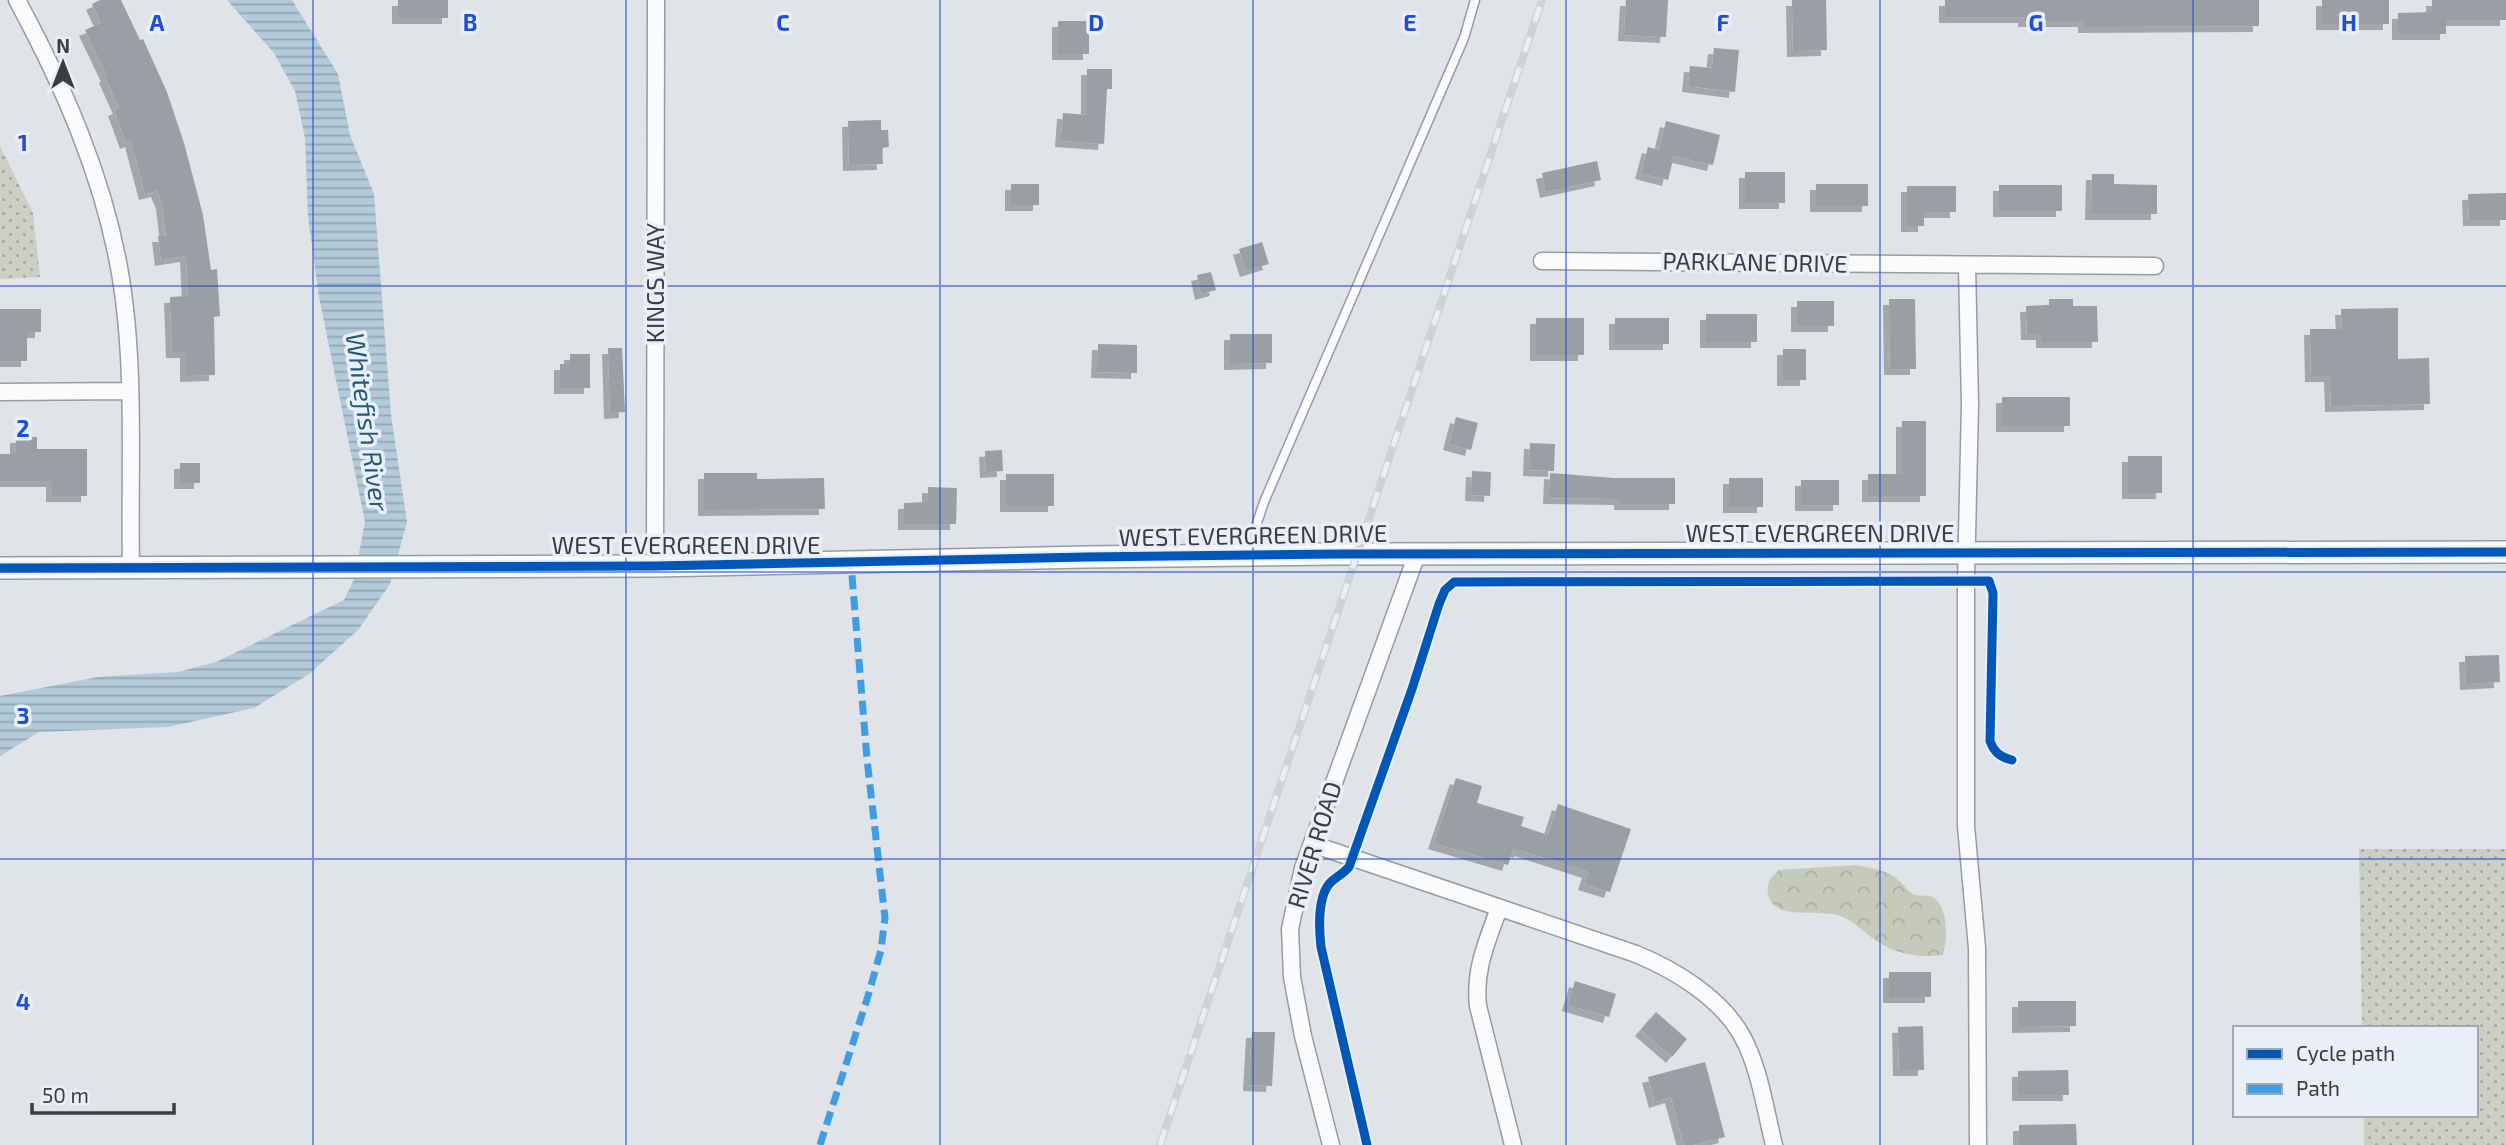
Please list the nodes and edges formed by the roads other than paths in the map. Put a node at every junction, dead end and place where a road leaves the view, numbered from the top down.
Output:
1 (17, 0) edge
2 (656, 0) edge
3 (1475, 0) edge
4 (1542, 261) dead end
5 (1967, 265) junction
6 (2155, 266) dead end
7 (129, 391) junction
8 (0, 392) edge
9 (2506, 552) edge
10 (1966, 553) junction
11 (1417, 554) junction
12 (1255, 555) junction
13 (654, 566) junction
14 (131, 567) junction
15 (0, 568) edge
16 (1312, 844) junction
17 (1499, 908) junction
18 (1331, 1145) edge
19 (1513, 1145) edge
20 (1774, 1145) edge
21 (1978, 1145) edge

1 - 7 street
2 - 13 street, KINGS WAY
3 - 12 lane
4 - 5 street, PARKLANE DRIVE
5 - 6 street, PARKLANE DRIVE
5 - 10 street
7 - 8 street
7 - 14 street
9 - 10 street, WEST EVERGREEN DRIVE
10 - 11 street, WEST EVERGREEN DRIVE
10 - 21 street
11 - 12 street, WEST EVERGREEN DRIVE
11 - 16 street, RIVER ROAD
12 - 13 street, WEST EVERGREEN DRIVE
13 - 14 street, WEST EVERGREEN DRIVE
14 - 15 street, WEST EVERGREEN DRIVE
16 - 17 street
16 - 18 street, RIVER ROAD
17 - 19 street
17 - 20 street

